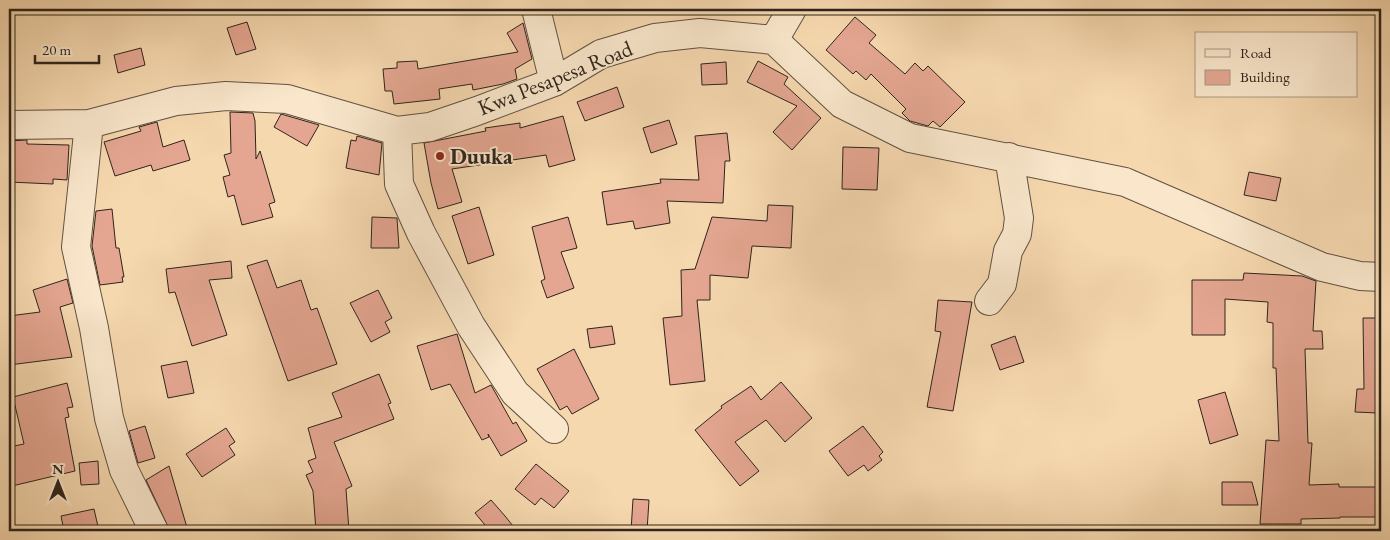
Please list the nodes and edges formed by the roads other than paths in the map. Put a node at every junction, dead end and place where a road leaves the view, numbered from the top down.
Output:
1 (536, 9) edge
2 (792, 9) edge
3 (774, 40) junction
4 (554, 82) junction
5 (90, 124) junction
6 (9, 126) edge
7 (396, 131) junction
8 (1010, 157) junction
9 (1381, 277) edge
10 (989, 301) dead end
11 (554, 429) dead end
12 (154, 531) edge

1 - 4 street
2 - 3 street
3 - 4 street, Kwa Pesapesa Road
3 - 8 street
4 - 7 street, Kwa Pesapesa Road
5 - 6 street, Kwa Pesapesa Road
5 - 7 street, Kwa Pesapesa Road
5 - 12 street
7 - 11 street
8 - 9 street
8 - 10 street

